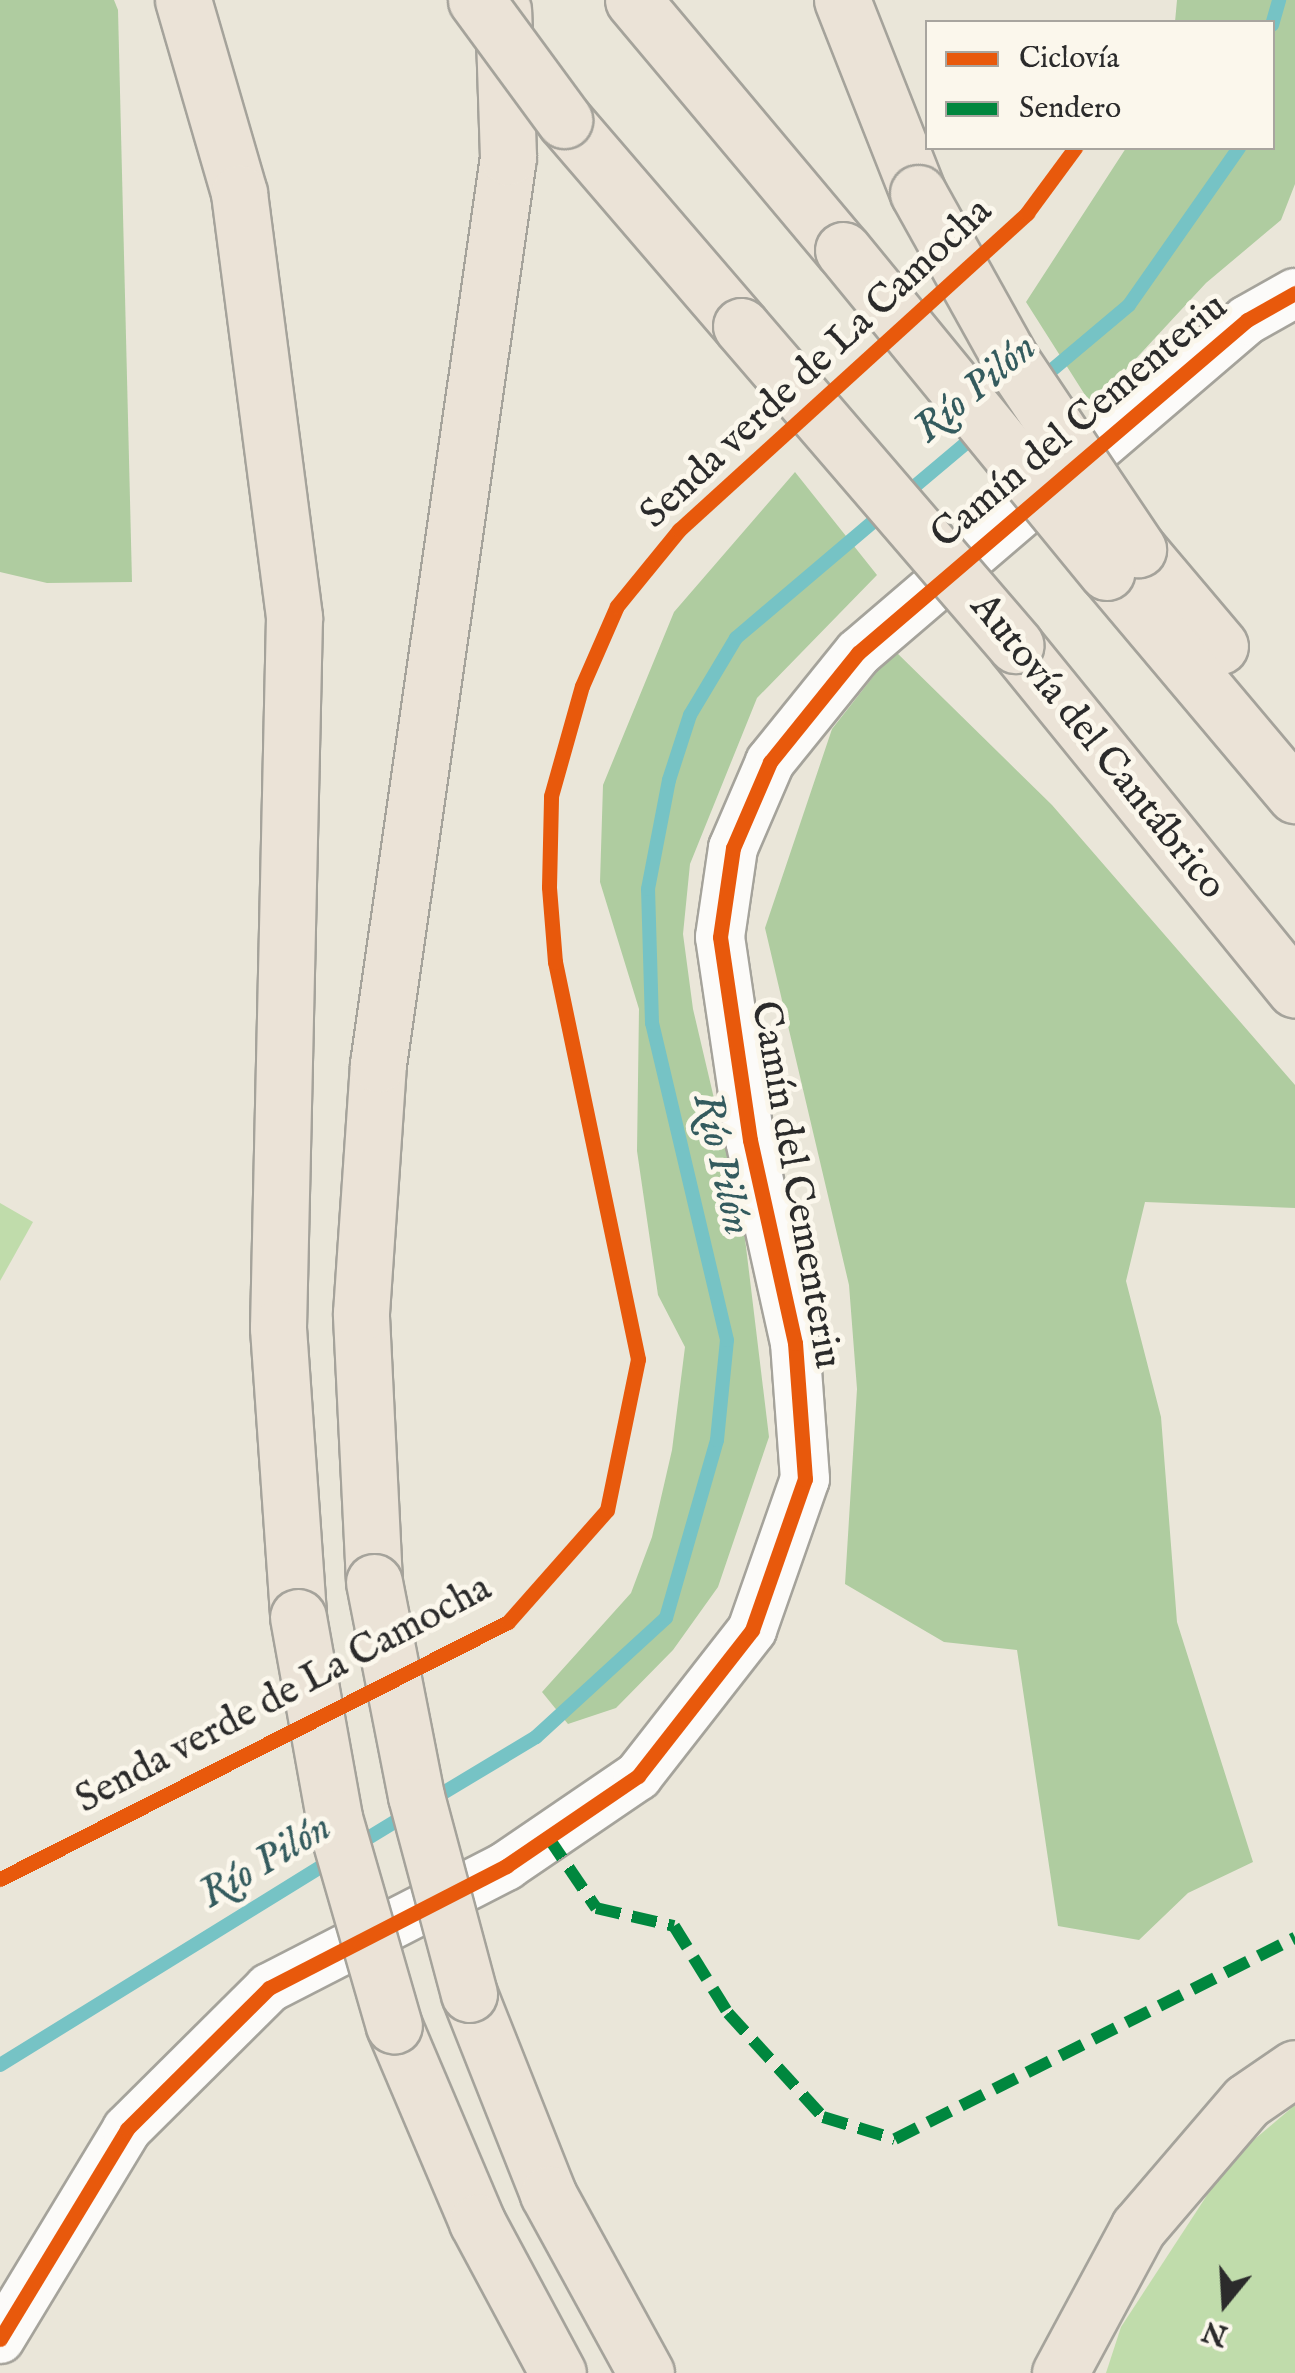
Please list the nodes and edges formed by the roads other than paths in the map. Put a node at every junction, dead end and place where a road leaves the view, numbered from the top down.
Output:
1 (183, 0) edge
2 (476, 0) edge
3 (502, 0) edge
4 (634, 0) edge
5 (842, 0) edge
6 (1295, 293) edge
7 (1123, 560) junction
8 (1295, 737) edge
9 (1295, 795) edge
10 (1295, 988) edge
11 (1295, 2068) edge
12 (0, 2339) edge
13 (558, 2373) edge
14 (646, 2373) edge
15 (1060, 2373) edge

1 - 13 highway, bridge
2 - 10 highway, Autovía del Cantábrico, bridge
3 - 14 highway, bridge
4 - 7 highway, bridge
5 - 7 highway, bridge
6 - 12 street, Camín del Cementeriu
7 - 8 highway
7 - 9 highway
11 - 15 highway

